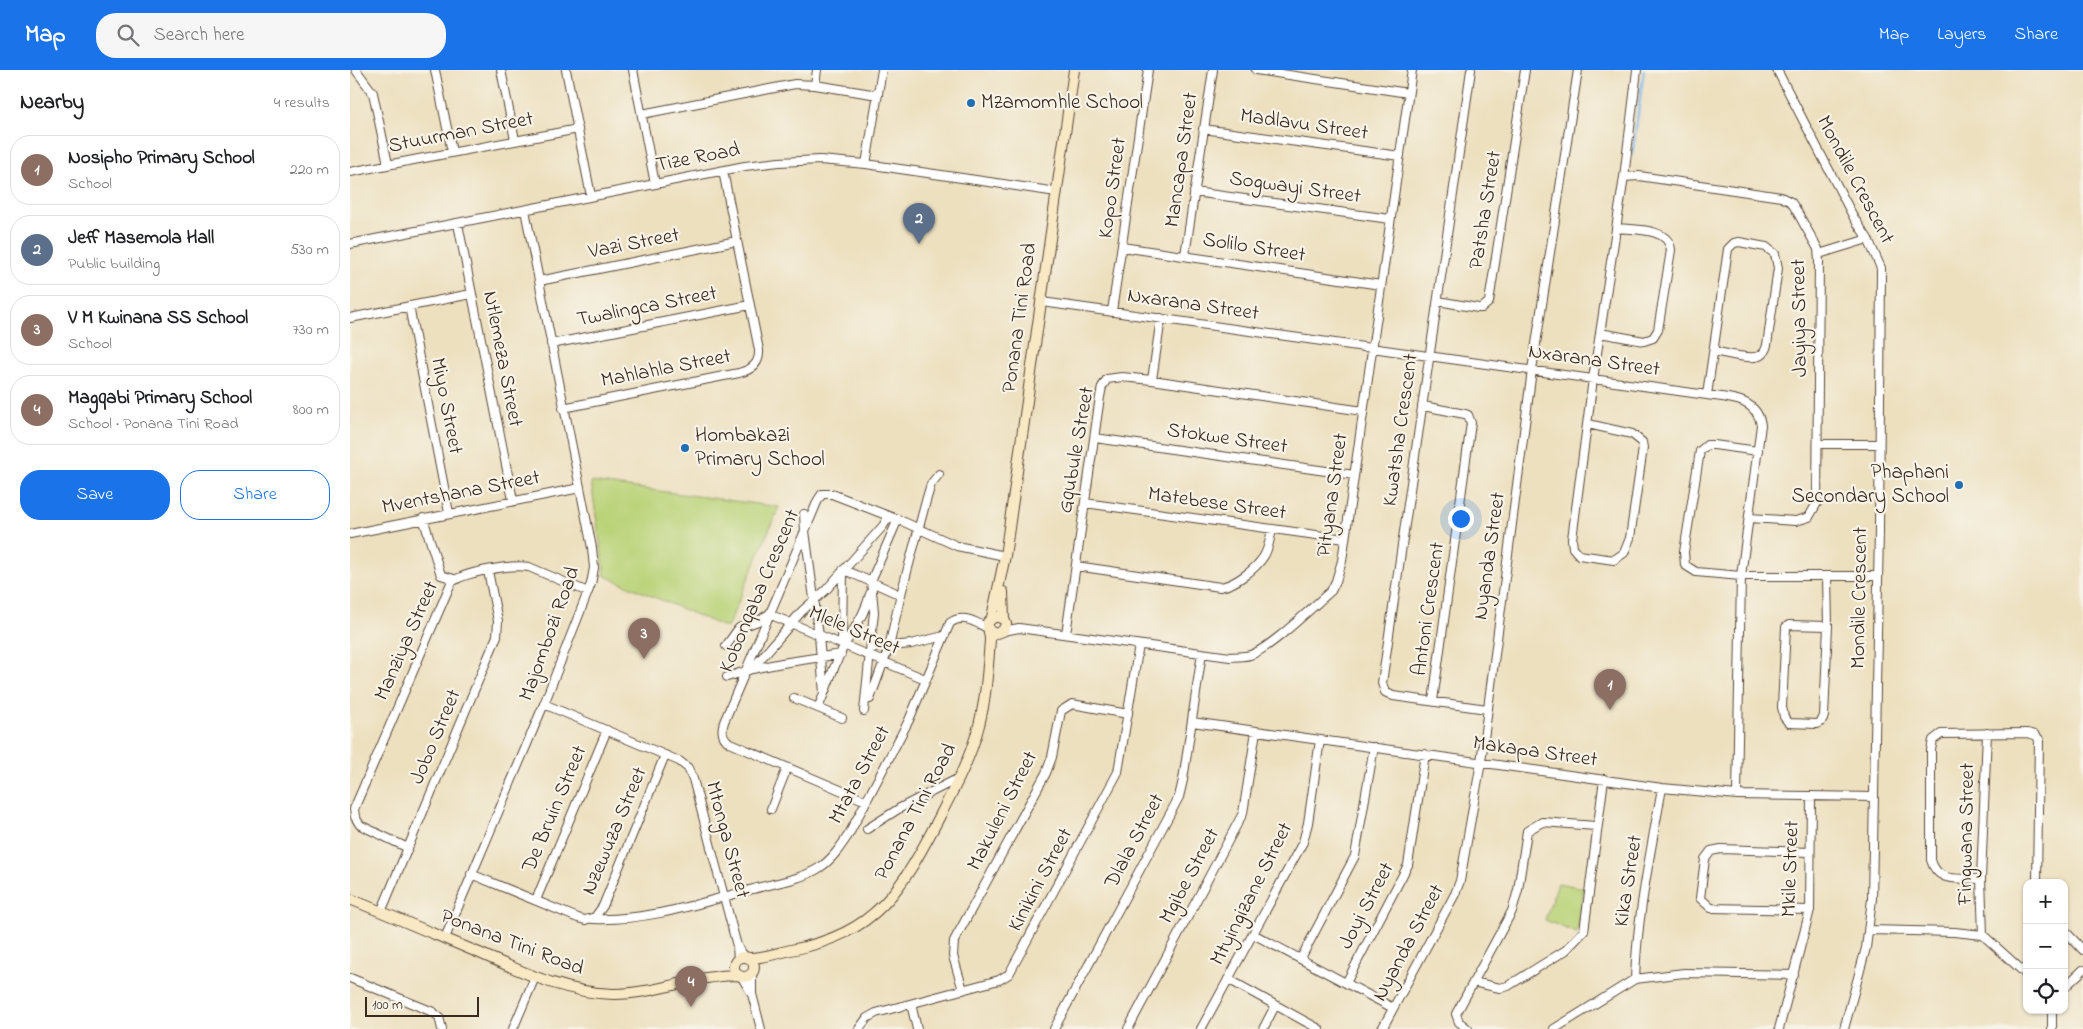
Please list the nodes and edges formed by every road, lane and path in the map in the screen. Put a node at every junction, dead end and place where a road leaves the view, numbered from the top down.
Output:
1 (356, 70) edge
2 (435, 70) edge
3 (501, 70) edge
4 (566, 70) edge
5 (633, 70) edge
6 (817, 70) edge
7 (882, 70) edge
8 (1074, 70) edge
9 (1148, 70) edge
10 (1213, 70) edge
11 (1256, 70) edge
12 (1412, 70) edge
13 (1471, 70) edge
14 (1525, 70) edge
15 (1578, 70) edge
16 (1637, 70) edge
17 (1777, 70) edge
18 (815, 85) junction
19 (1408, 93) junction
20 (878, 95) junction
21 (642, 114) junction
22 (578, 129) junction
23 (1204, 129) junction
24 (515, 140) junction
25 (452, 152) junction
26 (1400, 156) junction
27 (388, 164) junction
28 (866, 164) junction
29 (723, 171) junction
30 (350, 172) edge
31 (1624, 177) junction
32 (655, 184) junction
33 (1057, 192) junction
34 (1194, 192) junction
35 (591, 196) junction
36 (525, 210) junction
37 (1390, 219) junction
38 (458, 224) junction
39 (1616, 228) junction
40 (1868, 239) junction
41 (737, 241) junction
42 (350, 244) edge
43 (1122, 247) junction
44 (1819, 254) junction
45 (1185, 255) junction
46 (539, 281) junction
47 (1381, 284) junction
48 (471, 294) junction
49 (1438, 301) junction
50 (1042, 302) junction
51 (750, 304) junction
52 (408, 306) junction
53 (1112, 310) junction
54 (350, 318) edge
55 (1161, 318) junction
56 (1600, 333) junction
57 (551, 344) junction
58 (1372, 349) junction
59 (1714, 351) junction
60 (1429, 356) junction
61 (1532, 370) junction
62 (1593, 379) junction
63 (1152, 380) junction
64 (1707, 395) junction
65 (1422, 406) junction
66 (564, 408) junction
67 (1363, 411) junction
68 (1588, 424) junction
69 (1095, 438) junction
70 (1818, 444) junction
71 (1879, 444) junction
72 (1758, 451) junction
73 (939, 474) dead end
74 (1354, 475) junction
75 (580, 488) junction
76 (513, 500) junction
77 (1085, 503) junction
78 (449, 513) junction
79 (804, 514) dead end
80 (889, 516) junction
81 (423, 518) junction
82 (1749, 518) junction
83 (898, 519) junction
84 (918, 529) junction
85 (1272, 529) junction
86 (805, 531) junction
87 (350, 534) edge
88 (1345, 539) junction
89 (1005, 556) junction
90 (1076, 566) junction
91 (845, 569) junction
92 (488, 571) junction
93 (1002, 571) junction
94 (1741, 576) junction
95 (1827, 576) junction
96 (1878, 576) junction
97 (454, 579) junction
98 (872, 585) junction
99 (588, 592) junction
100 (894, 592) dead end
101 (814, 601) junction
102 (769, 614) junction
103 (792, 624) junction
104 (990, 624) junction
105 (1003, 626) junction
106 (1828, 626) junction
107 (1066, 634) junction
108 (819, 636) junction
109 (944, 636) junction
110 (1139, 645) junction
111 (726, 646) dead end
112 (843, 646) junction
113 (889, 647) junction
114 (870, 653) junction
115 (1202, 653) junction
116 (841, 654) junction
117 (822, 657) junction
118 (884, 662) junction
119 (749, 670) junction
120 (988, 673) junction
121 (727, 677) dead end
122 (925, 679) junction
123 (824, 693) junction
124 (794, 698) dead end
125 (870, 699) dead end
126 (1433, 701) junction
127 (544, 704) junction
128 (818, 708) junction
129 (1487, 709) junction
130 (864, 711) dead end
131 (1128, 714) junction
132 (842, 718) dead end
133 (1192, 722) junction
134 (607, 730) junction
135 (1256, 731) junction
136 (1987, 733) junction
137 (1320, 740) junction
138 (1374, 747) junction
139 (1425, 754) junction
140 (665, 755) junction
141 (1481, 762) junction
142 (787, 768) junction
143 (960, 777) junction
144 (1604, 779) junction
145 (1662, 788) junction
146 (1737, 795) junction
147 (1810, 796) junction
148 (1874, 796) junction
149 (866, 801) junction
150 (771, 809) dead end
151 (1596, 826) junction
152 (867, 829) dead end
153 (408, 848) junction
154 (1810, 852) junction
155 (471, 874) junction
156 (1981, 879) junction
157 (2037, 879) edge
158 (723, 897) junction
159 (350, 899) edge
160 (536, 900) junction
161 (1810, 910) junction
162 (381, 912) junction
163 (592, 919) junction
164 (1869, 930) junction
165 (1253, 934) junction
166 (2068, 934) edge
167 (1983, 935) junction
168 (444, 938) junction
169 (804, 948) junction
170 (2083, 950) edge
171 (1301, 958) junction
172 (742, 960) junction
173 (2083, 970) edge
174 (753, 971) junction
175 (2023, 971) edge
176 (1794, 975) junction
177 (739, 976) junction
178 (535, 977) junction
179 (350, 978) edge
180 (696, 978) junction
181 (1228, 979) junction
182 (1635, 979) junction
183 (1473, 982) junction
184 (1346, 983) junction
185 (2068, 984) edge
186 (963, 990) junction
187 (752, 994) junction
188 (911, 1004) junction
189 (1275, 1006) junction
190 (1393, 1008) junction
191 (2052, 1014) edge
192 (442, 1029) edge
193 (513, 1029) edge
194 (761, 1029) edge
195 (859, 1029) edge
196 (917, 1029) edge
197 (1054, 1029) edge
198 (1128, 1029) edge
199 (1201, 1029) edge
200 (1263, 1029) edge
201 (1319, 1029) edge
202 (1382, 1029) edge
203 (1468, 1029) edge
204 (1554, 1029) edge
205 (1779, 1029) edge
206 (1844, 1029) edge
207 (2052, 1029) edge

1 - 27 street
2 - 25 street
3 - 24 street
4 - 22 street
5 - 21 street
6 - 18 street
7 - 20 street
8 - 33 street, Ponana Tini Road
9 - 43 street, Kopo Street
10 - 23 street, Mancapa Street
11 - 19 street
12 - 19 street, Pityana Street
13 - 49 street, Kwatsha Crescent
14 - 49 street, Patsha Street
15 - 61 street, Nyanda Street
16 - 31 street
17 - 40 street, Mondile Crescent
18 - 20 street
18 - 21 street
19 - 26 street, Pityana Street
20 - 28 street
21 - 32 street
22 - 24 street, Stuurman Street
22 - 35 street
23 - 26 street, Madlavu Street
23 - 34 street, Mancapa Street
24 - 25 street, Stuurman Street
25 - 27 street, Stuurman Street
26 - 37 street, Pityana Street
27 - 30 street, Stuurman Street
28 - 29 street, Tize Road
28 - 33 street, Tize Road
29 - 32 street, Tize Road
29 - 41 street, Mahlahla Street
31 - 39 street
31 - 44 street, Jayiya Street
32 - 35 street, Tize Road
33 - 50 street, Ponana Tini Road
34 - 37 street, Sogwayi Street
34 - 45 street, Mancapa Street
35 - 36 street, Tize Road
36 - 38 street, Tize Road
36 - 46 street, Majombozi Road
37 - 47 street, Pityana Street
38 - 42 street, Tize Road
38 - 48 street, Ntlemeza Street
39 - 56 street
39 - 56 street
40 - 44 street
40 - 71 street, Mondile Crescent
41 - 46 street, Vazi Street
41 - 51 street, Mahlahla Street
43 - 45 street, Solilo Street
43 - 53 street, Kopo Street
44 - 70 street, Jayiya Street
45 - 47 street, Solilo Street
46 - 57 street, Majombozi Road
47 - 58 street, Pityana Street
48 - 52 street
48 - 76 street, Ntlemeza Street
49 - 60 street, Kwatsha Crescent
50 - 53 street, Nxarana Street
50 - 89 street, Ponana Tini Road
51 - 57 street, Twalingca Street
51 - 66 street, Mahlahla Street
52 - 54 street
52 - 78 street, Miyo Street
53 - 55 street, Nxarana Street
55 - 58 street, Nxarana Street
55 - 63 street
56 - 62 street
57 - 66 street, Majombozi Road
58 - 60 street, Nxarana Street
58 - 67 street, Pityana Street
59 - 59 street
59 - 64 street
60 - 61 street, Nxarana Street
60 - 65 street, Kwatsha Crescent
61 - 62 street, Nxarana Street
61 - 129 street, Nyanda Street
62 - 64 street, Nxarana Street
62 - 68 street
63 - 67 street, Gqubule Street
63 - 69 street, Gqubule Street
64 - 72 street, Nxarana Street
65 - 126 street, Antoni Crescent
65 - 126 street, Kwatsha Crescent
66 - 75 street, Majombozi Road
67 - 74 street, Pityana Street
68 - 68 street
69 - 74 street, Stokwe Street
69 - 77 street, Gqubule Street
70 - 71 street
70 - 82 street, Jayiya Street
71 - 96 street, Mondile Crescent
72 - 82 street, Nxarana Street
72 - 94 street
73 - 84 street
74 - 88 street, Pityana Street
75 - 76 street, Mventshana Street
75 - 99 street, Majombozi Road
76 - 78 street, Mventshana Street
77 - 85 street, Matebese Street
77 - 90 street, Gqubule Street
78 - 81 street, Mventshana Street
79 - 86 street
80 - 83 street, Kobonqaba Crescent
80 - 86 street, Kobonqaba Crescent
80 - 91 street
81 - 87 street, Mventshana Street
81 - 97 street
82 - 94 street, Nxarana Street
83 - 84 street, Kobonqaba Crescent
83 - 98 street
84 - 89 street, Kobonqaba Crescent
84 - 113 street
85 - 88 street, Matebese Street
85 - 90 street
86 - 101 street
86 - 102 street, Kobonqaba Crescent
88 - 115 street, Pityana Street
89 - 93 street, Ponana Tini Road
90 - 107 street, Gqubule Street
91 - 98 street
91 - 101 street
91 - 112 street
92 - 97 street, Manziya Street
92 - 99 street, Manziya Street
92 - 153 street, Jobo Street
93 - 104 street, Ponana Tini Road
93 - 105 street, Ponana Tini Road
94 - 95 street
94 - 146 street, Nxarana Street
95 - 96 street
95 - 106 street
96 - 148 street, Mondile Crescent
97 - 153 street, Manziya Street
98 - 100 street
98 - 112 street
98 - 114 street
99 - 127 street, Majombozi Road
101 - 103 street
101 - 108 street
102 - 103 street, Mlele Street
102 - 111 street
102 - 119 street, Kobonqaba Crescent
103 - 108 street, Mlele Street
103 - 119 street
104 - 105 street
104 - 105 street
104 - 109 street, Mtata Street
104 - 120 street, Ponana Tini Road
105 - 107 street, Pityana Street
105 - 120 street, Ponana Tini Road
106 - 106 street
107 - 110 street, Pityana Street
108 - 112 street, Mlele Street
108 - 117 street
109 - 113 street
109 - 122 street, Mtata Street
110 - 115 street, Pityana Street
110 - 131 street, Kinikini Street
112 - 114 street, Mlele Street
112 - 116 street
113 - 114 street
113 - 118 street
114 - 118 street, Mlele Street
114 - 130 street
115 - 133 street, Dlala Street
116 - 117 street
116 - 123 street
117 - 119 street
117 - 123 street
118 - 122 street, Mlele Street
118 - 125 street
119 - 121 street
119 - 142 street, Kobonqaba Crescent
120 - 143 street, Ponana Tini Road
122 - 149 street, Mtata Street
123 - 128 street
124 - 128 street
126 - 129 street, Kwatsha Crescent
127 - 134 street, Nzewuza Street
127 - 155 street, Majombozi Road
128 - 132 street
129 - 141 street, Nyanda Street
131 - 186 street, Kinikini Street
131 - 186 street, Makuleni Street
133 - 135 street, Makapa Street
133 - 197 street, Dlala Street
134 - 140 street, Nzewuza Street
134 - 160 street, De Bruin Street
135 - 137 street, Makapa Street
135 - 198 street, Mgibe Street
136 - 156 street, Fingwana Street
136 - 156 street
136 - 157 street
137 - 138 street, Makapa Street
137 - 165 street, Mtyingizane Street
138 - 139 street, Makapa Street
138 - 171 street
139 - 141 street, Makapa Street
139 - 184 street, Joyi Street
140 - 158 street, Mtonga Street
140 - 163 street, Nzewuza Street
141 - 144 street, Makapa Street
141 - 190 street, Nyanda Street
142 - 149 street, Kobonqaba Crescent
142 - 150 street
143 - 152 street
143 - 169 street, Ponana Tini Road
144 - 145 street, Makapa Street
144 - 151 street
145 - 146 street, Makapa Street
145 - 182 street, Kika Street
146 - 147 street, Makapa Street
147 - 148 street, Makapa Street
147 - 154 street, Mkile Street
148 - 164 street, Mondile Crescent
149 - 158 street, Mtata Street
151 - 183 street
151 - 183 street
153 - 162 street, Jobo Street
154 - 161 street, Mkile Street
154 - 161 street
155 - 160 street, Nzewuza Street
155 - 168 street, Majombozi Road
156 - 167 street, Fingwana Street
158 - 163 street, Mtata Street
158 - 172 street, Mtonga Street
159 - 162 street, Ponana Tini Road
160 - 163 street, Nzewuza Street
161 - 176 street, Mkile Street
162 - 168 street, Ponana Tini Road
164 - 167 street
164 - 206 street, Mondile Crescent
165 - 171 street
165 - 181 street, Mtyingizane Street
166 - 170 street
167 - 175 street
168 - 178 street, Ponana Tini Road
169 - 172 street, Ponana Tini Road
169 - 174 street, Ponana Tini Road
171 - 184 street
172 - 174 street
172 - 177 street
172 - 180 street, Ponana Tini Road
173 - 185 street
174 - 177 street, Ponana Tini Road
174 - 187 street
176 - 182 street
176 - 205 street, Mkile Street
177 - 180 street, Ponana Tini Road
177 - 187 street
178 - 180 street, Ponana Tini Road
178 - 193 street
179 - 192 street
181 - 189 street
181 - 199 street, Mtyingizane Street
182 - 204 street
183 - 203 street
184 - 190 street
186 - 188 street, Kinikini Street
187 - 194 street
188 - 195 street, Kinikini Street
188 - 196 street
189 - 200 street
189 - 201 street
190 - 202 street, Nyanda Street
191 - 207 street

